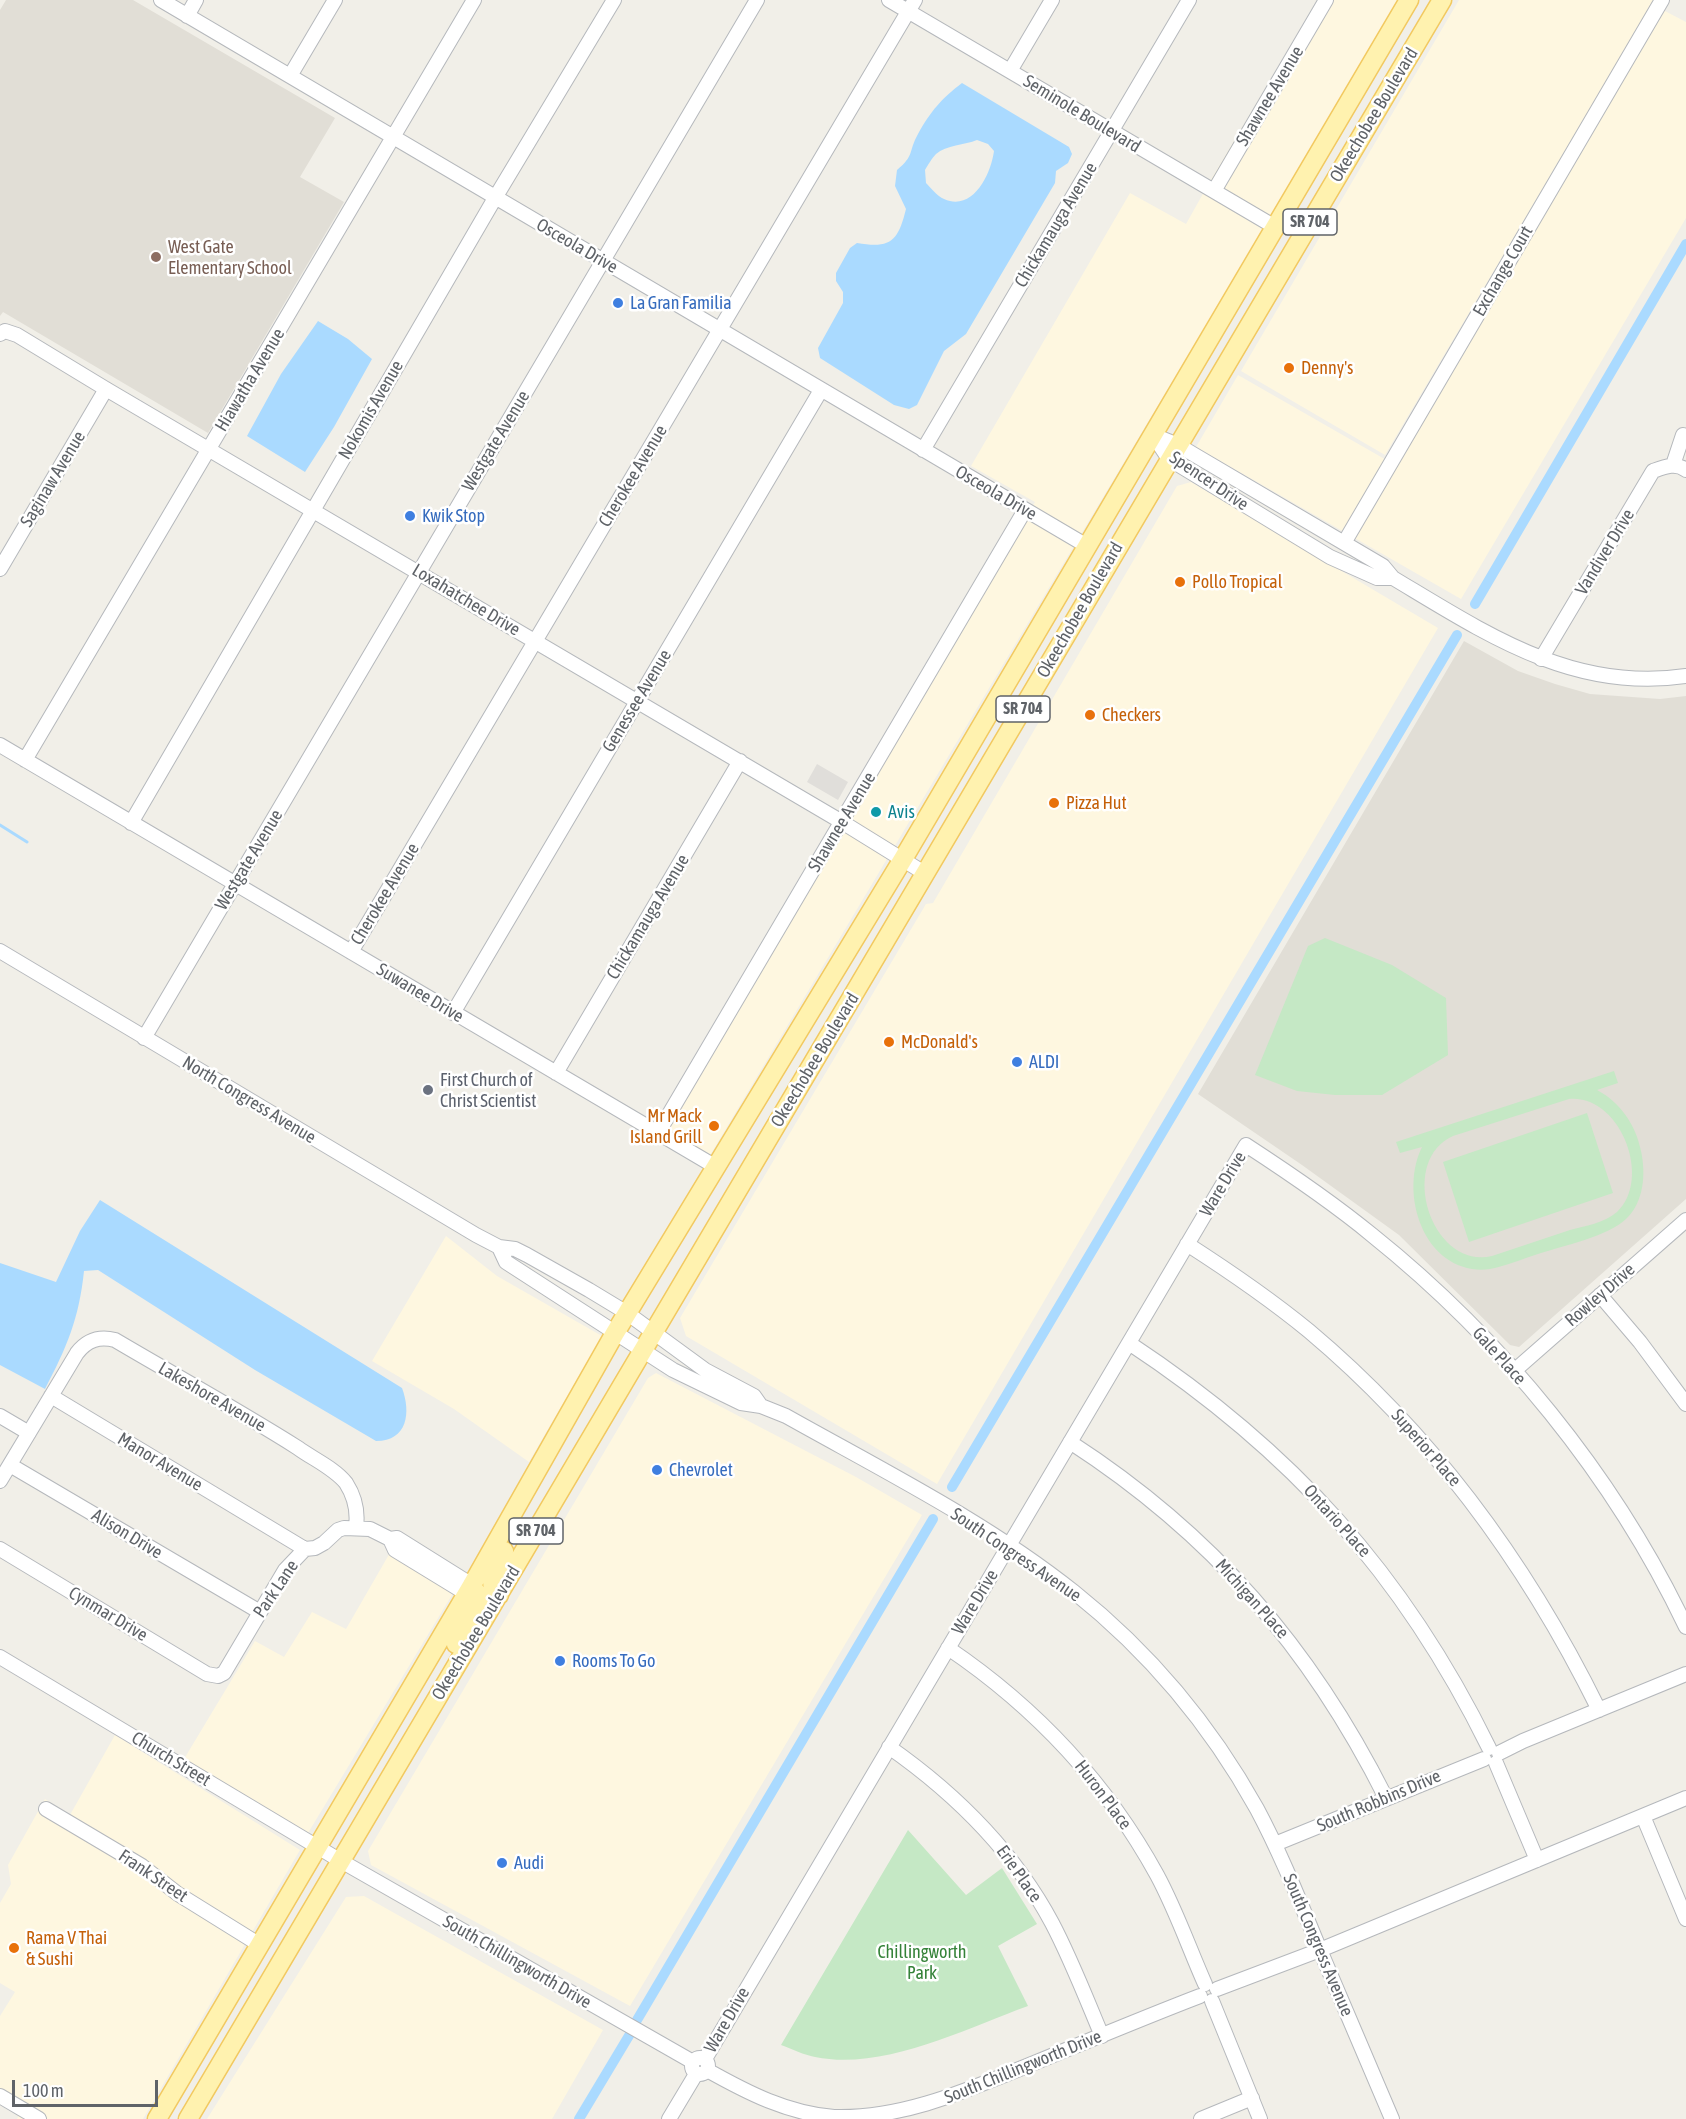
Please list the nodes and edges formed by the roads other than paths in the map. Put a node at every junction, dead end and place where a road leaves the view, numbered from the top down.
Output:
1 (161, 0) edge
2 (196, 0) edge
3 (335, 0) edge
4 (474, 0) edge
5 (614, 0) edge
6 (758, 0) edge
7 (889, 0) edge
8 (1052, 0) edge
9 (1189, 0) edge
10 (1326, 0) edge
11 (1409, 0) edge
12 (1662, 0) edge
13 (1437, 5) edge
14 (911, 6) edge
15 (187, 16) junction
16 (1010, 71) junction
17 (290, 76) junction
18 (1351, 98) junction
19 (1112, 131) junction
20 (394, 137) junction
21 (1214, 191) junction
22 (495, 198) junction
23 (1308, 225) junction
24 (1275, 227) junction
25 (603, 261) junction
26 (719, 330) junction
27 (2, 333) edge
28 (1230, 357) junction
29 (106, 389) junction
30 (821, 390) junction
31 (1153, 435) junction
32 (1683, 435) dead end
33 (210, 449) junction
34 (923, 450) junction
35 (1174, 452) junction
36 (1680, 467) edge
37 (313, 510) junction
38 (1025, 510) junction
39 (1292, 513) junction
40 (1264, 517) junction
41 (1344, 543) junction
42 (1087, 546) junction
43 (0, 569) edge
44 (419, 572) junction
45 (1393, 578) junction
46 (535, 641) junction
47 (1541, 659) junction
48 (1686, 676) edge
49 (637, 701) junction
50 (0, 745) edge
51 (25, 760) junction
52 (740, 761) junction
53 (842, 822) junction
54 (131, 823) junction
55 (903, 859) junction
56 (926, 874) junction
57 (235, 884) junction
58 (0, 951) edge
59 (351, 952) junction
60 (453, 1012) junction
61 (144, 1038) junction
62 (556, 1073) junction
63 (658, 1133) junction
64 (1246, 1145) joint
65 (716, 1167) junction
66 (1686, 1220) edge
67 (1187, 1244) junction
68 (499, 1247) junction
69 (1600, 1295) junction
70 (627, 1313) junction
71 (615, 1333) junction
72 (653, 1333) junction
73 (1129, 1343) junction
74 (643, 1352) junction
75 (1514, 1371) junction
76 (51, 1396) junction
77 (1686, 1404) edge
78 (761, 1406) junction
79 (0, 1416) edge
80 (29, 1433) junction
81 (1070, 1442) junction
82 (10, 1465) junction
83 (0, 1481) edge
84 (511, 1516) junction
85 (356, 1527) junction
86 (1009, 1545) junction
87 (0, 1549) edge
88 (305, 1549) junction
89 (469, 1589) junction
90 (499, 1595) junction
91 (260, 1612) junction
92 (1686, 1627) edge
93 (948, 1648) junction
94 (0, 1657) edge
95 (1686, 1674) edge
96 (218, 1676) joint
97 (447, 1683) junction
98 (1599, 1710) junction
99 (889, 1747) junction
100 (1492, 1756) junction
101 (1386, 1798) junction
102 (1686, 1798) edge
103 (46, 1809) dead end
104 (1643, 1816) junction
105 (1275, 1844) junction
106 (318, 1847) junction
107 (1537, 1860) junction
108 (341, 1861) junction
109 (1686, 1919) edge
110 (260, 1945) junction
111 (1320, 1950) junction
112 (1208, 1992) junction
113 (227, 2000) junction
114 (1102, 2036) junction
115 (700, 2066) junction
116 (183, 2076) junction
117 (206, 2088) junction
118 (0, 2096) edge
119 (1252, 2098) junction
120 (39, 2119) edge
121 (158, 2119) edge
122 (174, 2119) edge
123 (188, 2119) edge
124 (669, 2119) edge
125 (1201, 2119) edge
126 (1260, 2119) edge
127 (1392, 2119) edge

1 - 15 street, Osceola Drive
2 - 15 street
3 - 17 street
4 - 20 street, Hiawatha Avenue
5 - 22 street, Nokomis Avenue
6 - 25 street, Westgate Avenue
7 - 14 street, Seminole Boulevard
8 - 16 street
9 - 19 street, Chickamauga Avenue
10 - 21 street, Shawnee Avenue
11 - 18 main road, Okeechobee Boulevard / SR 704
12 - 41 street, Exchange Court
13 - 23 main road, Okeechobee Boulevard / SR 704
14 - 16 street, Seminole Boulevard
14 - 26 street, Cherokee Avenue
15 - 17 street, Osceola Drive
16 - 19 street, Seminole Boulevard
17 - 20 street, Osceola Drive
18 - 23 main road
18 - 24 main road, Okeechobee Boulevard / SR 704
19 - 21 street, Seminole Boulevard
19 - 34 street, Chickamauga Avenue
20 - 22 street, Osceola Drive
20 - 33 street, Hiawatha Avenue
21 - 24 street, Seminole Boulevard
22 - 25 street, Osceola Drive
22 - 37 street, Nokomis Avenue
23 - 28 main road, Okeechobee Boulevard / SR 704
24 - 28 main road
24 - 31 main road, Okeechobee Boulevard / SR 704
25 - 26 street, Osceola Drive
25 - 44 street, Westgate Avenue
26 - 30 street, Osceola Drive
26 - 46 street, Cherokee Avenue
27 - 29 street, Loxahatchee Drive
28 - 35 main road, Okeechobee Boulevard / SR 704
29 - 33 street, Loxahatchee Drive
29 - 43 street, Saginaw Avenue
30 - 34 street, Osceola Drive
30 - 49 street, Genessee Avenue
31 - 35 street, Spencer Drive
31 - 42 main road, Okeechobee Boulevard / SR 704
32 - 36 street
33 - 37 street, Loxahatchee Drive
33 - 51 street, Hiawatha Avenue
34 - 38 street, Osceola Drive
35 - 39 street, Spencer Drive
35 - 40 street, Spencer Drive
35 - 56 main road, Okeechobee Boulevard / SR 704
36 - 47 street, Vandiver Drive
37 - 44 street, Loxahatchee Drive
37 - 54 street, Nokomis Avenue
38 - 42 street, Osceola Drive
38 - 53 street, Shawnee Avenue
39 - 40 street
39 - 41 street, Spencer Drive
40 - 45 street, Spencer Drive
41 - 45 street, Spencer Drive
42 - 55 main road, Okeechobee Boulevard / SR 704
44 - 46 street, Loxahatchee Drive
44 - 57 street, Westgate Avenue
45 - 47 street, Spencer Drive
46 - 49 street, Loxahatchee Drive
46 - 59 street, Cherokee Avenue
47 - 48 street, Spencer Drive
49 - 52 street, Loxahatchee Drive
49 - 60 street, Genessee Avenue
50 - 51 street, Suwanee Drive
51 - 54 street, Suwanee Drive
52 - 53 street, Loxahatchee Drive
52 - 62 street, Chickamauga Avenue
53 - 55 street, Loxahatchee Drive
53 - 63 street, Shawnee Avenue
54 - 57 street, Suwanee Drive
55 - 56 street, Loxahatchee Drive
55 - 65 main road, Okeechobee Boulevard / SR 704
56 - 72 main road, Okeechobee Boulevard / SR 704
57 - 59 street, Suwanee Drive
57 - 61 street, Westgate Avenue
58 - 61 street, North Congress Avenue
59 - 60 street, Suwanee Drive
60 - 62 street, Suwanee Drive
61 - 68 street, North Congress Avenue
62 - 63 street, Suwanee Drive
63 - 65 street, Suwanee Drive
64 - 67 street, Ware Drive
64 - 75 street, Gale Place
65 - 70 main road, Okeechobee Boulevard / SR 704
66 - 69 street, Rowley Drive
67 - 73 street, Ware Drive
67 - 98 street, Superior Place
68 - 70 street, North Congress Avenue
68 - 71 street, North Congress Avenue
69 - 75 street, Rowley Drive
69 - 77 street
70 - 71 main road, Okeechobee Boulevard / SR 704
70 - 72 street, North Congress Avenue
71 - 74 street, North Congress Avenue
71 - 84 main road, Okeechobee Boulevard / SR 704
72 - 74 main road, Okeechobee Boulevard / SR 704
72 - 78 street, South Congress Avenue
73 - 81 street, Ware Drive
73 - 100 street, Ontario Place
74 - 78 street, South Congress Avenue
74 - 90 main road, Okeechobee Boulevard / SR 704
75 - 92 street, Gale Place
76 - 80 street
76 - 85 street, Lakeshore Avenue
76 - 88 street, Manor Avenue
78 - 86 street, South Congress Avenue
79 - 80 street
80 - 82 street
81 - 86 street, Ware Drive
81 - 101 street, Michigan Place
82 - 83 street
82 - 91 street, Alison Drive
84 - 89 main road, Okeechobee Boulevard / SR 704
84 - 90 main road
85 - 88 street, Park Lane
85 - 89 street
86 - 93 street, Ware Drive
86 - 105 street, South Congress Avenue
87 - 96 street, Cynmar Drive
88 - 91 street, Park Lane
89 - 97 main road
89 - 106 main road, Okeechobee Boulevard / SR 704
90 - 97 main road, Okeechobee Boulevard / SR 704
91 - 96 street, Park Lane
93 - 99 street, Ware Drive
93 - 112 street, Huron Place
94 - 106 street, Church Street
95 - 98 street, South Robbins Drive
97 - 108 main road, Okeechobee Boulevard / SR 704
98 - 100 street, South Robbins Drive
99 - 114 street, Erie Place
99 - 115 street, Ware Drive
100 - 101 street, South Robbins Drive
100 - 107 street, Ontario Place
101 - 105 street, South Robbins Drive
102 - 104 street, South Chillingworth Drive
103 - 110 street, Frank Street
104 - 107 street, South Chillingworth Drive
104 - 109 street
105 - 111 street, South Congress Avenue
106 - 108 street, Church Street
106 - 110 main road, Okeechobee Boulevard / SR 704
107 - 111 street, South Chillingworth Drive
108 - 115 street, South Chillingworth Drive
108 - 117 main road, Okeechobee Boulevard / SR 704
110 - 113 main road, Okeechobee Boulevard / SR 704
111 - 112 street, South Chillingworth Drive
111 - 127 street, South Congress Avenue
112 - 114 street, South Chillingworth Drive
112 - 119 street, Huron Place
113 - 116 main road, Okeechobee Boulevard / SR 704
113 - 117 main road
114 - 115 street, South Chillingworth Drive
115 - 124 street, Ware Drive
116 - 121 main road, Okeechobee Boulevard / SR 704
116 - 122 main road
117 - 123 main road, Okeechobee Boulevard / SR 704
118 - 120 street
119 - 125 street
119 - 126 street, Huron Place

